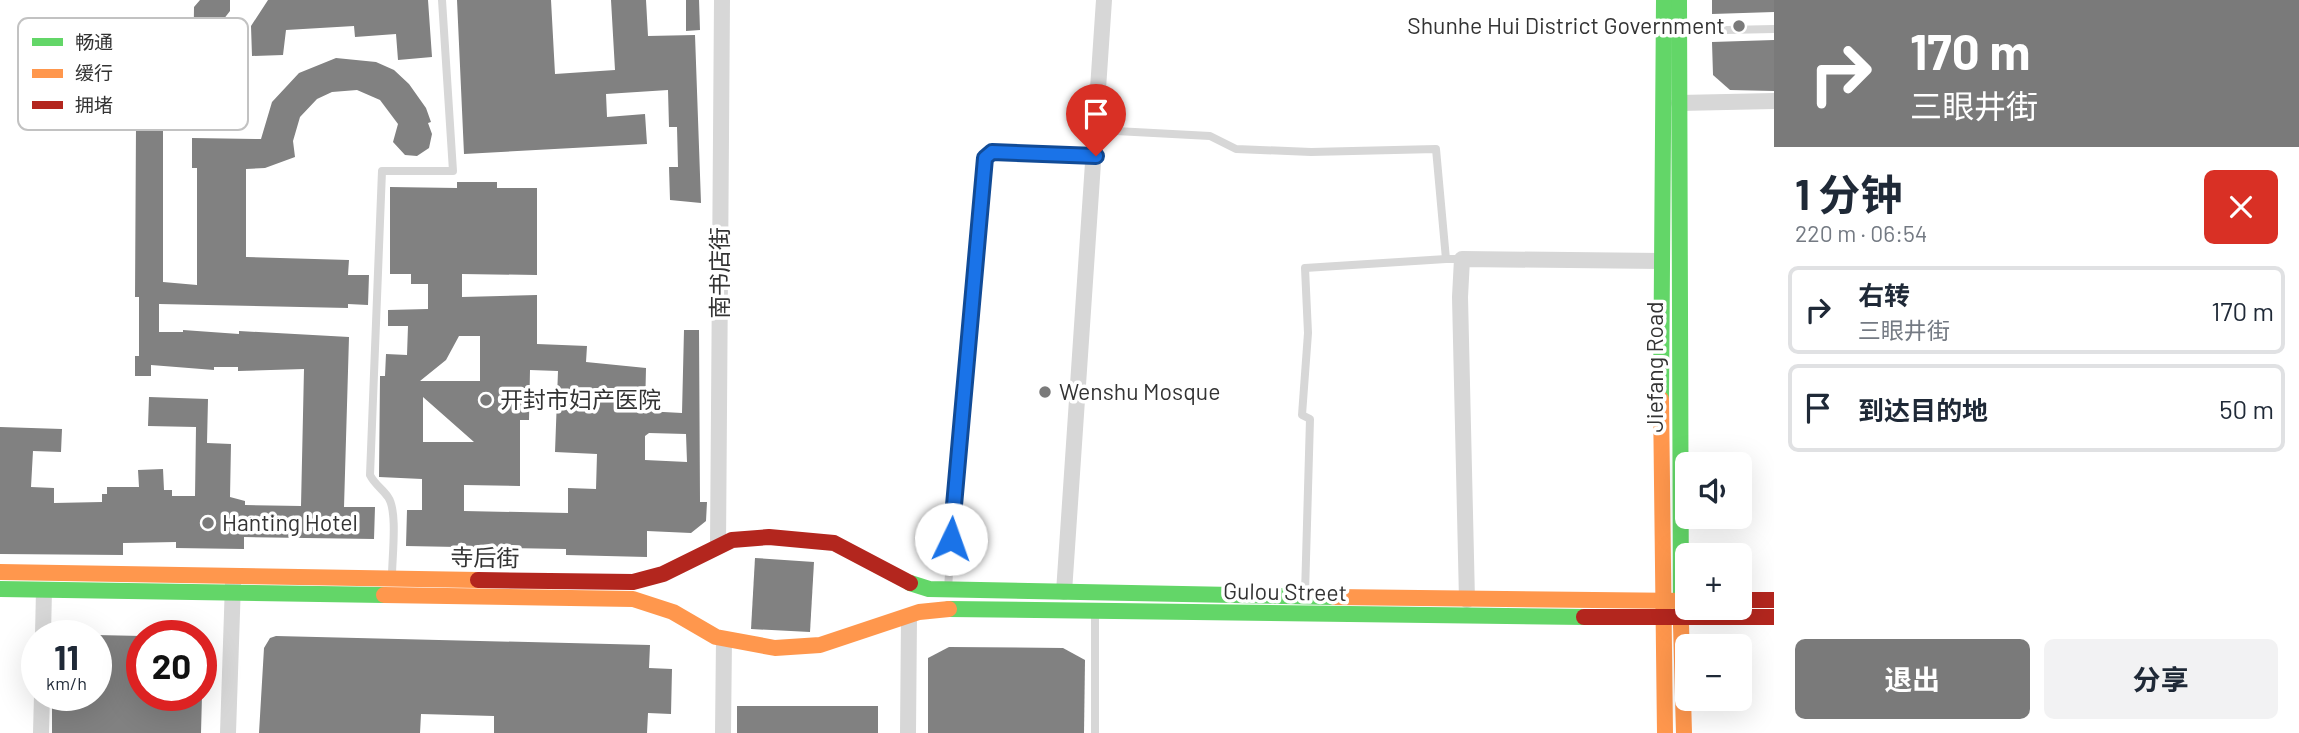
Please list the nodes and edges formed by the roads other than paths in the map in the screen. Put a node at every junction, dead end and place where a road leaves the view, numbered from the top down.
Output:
1 (442, 0) edge
2 (722, 0) edge
3 (1104, 0) edge
4 (1664, 0) edge
5 (1679, 0) edge
6 (1774, 29) edge
7 (1679, 31) junction
8 (1774, 101) edge
9 (1679, 103) junction
10 (1097, 130) junction
11 (1096, 156) junction
12 (1454, 259) junction
13 (1661, 261) junction
14 (1683, 543) edge
15 (718, 547) junction
16 (0, 572) edge
17 (233, 577) junction
18 (392, 579) junction
19 (0, 589) edge
20 (44, 590) junction
21 (948, 590) junction
22 (1064, 593) junction
23 (233, 594) junction
24 (1305, 597) junction
25 (1467, 600) junction
26 (1752, 600) edge
27 (1774, 600) edge
28 (1661, 601) junction
29 (1675, 601) edge
30 (1095, 612) junction
31 (909, 617) junction
32 (1752, 617) edge
33 (1774, 617) edge
34 (1661, 618) junction
35 (1675, 618) edge
36 (43, 620) edge
37 (1680, 620) edge
38 (724, 639) junction
39 (42, 711) edge
40 (41, 733) edge
41 (228, 733) edge
42 (723, 733) edge
43 (908, 733) edge
44 (1095, 733) edge
45 (1665, 733) edge
46 (1684, 733) edge

1 - 18 lane
2 - 15 street, 南书店街
3 - 10 street
4 - 13 street, Jiefang Road
5 - 7 street, Jiefang Road
6 - 7 lane
7 - 9 street, Jiefang Road
8 - 9 street
9 - 14 street, Jiefang Road
10 - 11 street
10 - 12 lane
11 - 21 lane
11 - 22 street
12 - 13 street
12 - 24 lane
12 - 25 street
13 - 28 street, Jiefang Road
15 - 18 street, 寺后街
15 - 21 street, 寺后街
16 - 17 street, 寺后街
17 - 18 street, 寺后街
17 - 23 street
19 - 20 street, 寺后街
20 - 23 street, 寺后街
20 - 36 street
21 - 22 street, Gulou Street
22 - 24 street, Gulou Street
23 - 38 street, 寺后街
23 - 41 street
24 - 25 street, Gulou Street
25 - 28 street, Gulou Street
26 - 27 street
28 - 29 street, Gulou Street
28 - 34 street, Jiefang Road
30 - 31 street, Gulou Street
30 - 34 street, Gulou Street
30 - 44 lane
31 - 38 street, 寺后街
31 - 43 street
32 - 33 street, Gulou Street
34 - 35 street, Gulou Street
34 - 45 street, Jiefang Road
37 - 46 street, Jiefang Road
38 - 42 street
39 - 40 street

